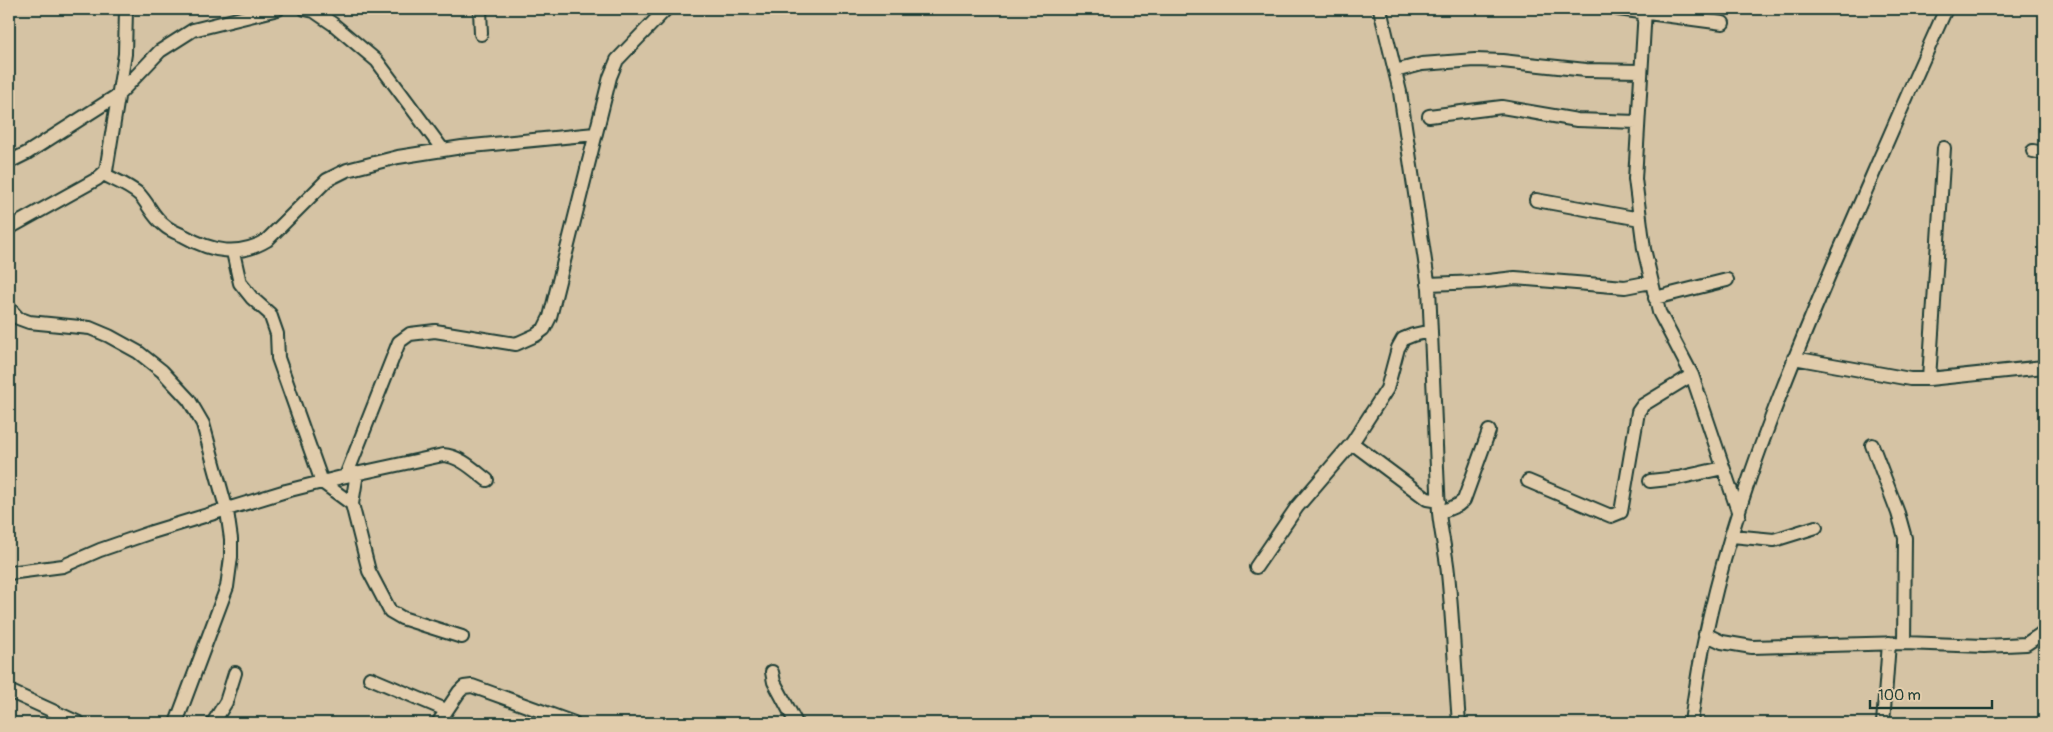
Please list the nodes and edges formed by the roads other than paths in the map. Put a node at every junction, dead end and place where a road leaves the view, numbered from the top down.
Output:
1 (126, 9) edge
2 (278, 9) edge
3 (305, 9) edge
4 (480, 9) edge
5 (666, 9) edge
6 (1380, 9) edge
7 (1618, 9) edge
8 (1946, 9) edge
9 (1644, 10) edge
10 (1723, 23) dead end
11 (481, 34) dead end
12 (1640, 70) junction
13 (1395, 71) junction
14 (118, 95) junction
15 (1429, 116) dead end
16 (1637, 122) junction
17 (595, 134) junction
18 (1944, 148) dead end
19 (444, 150) junction
20 (9, 162) edge
21 (103, 174) junction
22 (1536, 200) dead end
23 (1640, 219) junction
24 (9, 228) edge
25 (233, 252) junction
26 (1728, 280) dead end
27 (1652, 282) junction
28 (1428, 284) junction
29 (1655, 298) junction
30 (9, 308) edge
31 (1431, 330) junction
32 (1794, 358) junction
33 (2044, 366) edge
34 (1692, 375) junction
35 (1929, 379) junction
36 (1489, 431) dead end
37 (1352, 443) junction
38 (1872, 445) dead end
39 (1723, 468) junction
40 (351, 475) junction
41 (487, 480) dead end
42 (1650, 480) dead end
43 (1528, 481) dead end
44 (322, 482) junction
45 (352, 504) junction
46 (1439, 507) junction
47 (227, 511) junction
48 (1739, 514) junction
49 (1816, 527) dead end
50 (1732, 536) junction
51 (1256, 567) dead end
52 (9, 573) edge
53 (2044, 632) edge
54 (1705, 634) junction
55 (462, 637) dead end
56 (1889, 643) junction
57 (1904, 643) junction
58 (772, 672) dead end
59 (235, 673) dead end
60 (370, 678) dead end
61 (9, 691) edge
62 (446, 710) junction
63 (79, 723) edge
64 (176, 723) edge
65 (213, 723) edge
66 (438, 723) edge
67 (574, 723) edge
68 (796, 723) edge
69 (1459, 723) edge
70 (1691, 723) edge
71 (1883, 723) edge

1 - 14 street
2 - 14 street
3 - 19 street
4 - 11 street
5 - 17 street
6 - 13 street
7 - 9 street
8 - 32 street
9 - 10 street
9 - 12 street
12 - 13 street
12 - 16 street
13 - 28 street
14 - 20 street
14 - 21 street
15 - 16 street
16 - 23 street
17 - 19 street
17 - 40 street
18 - 35 street
19 - 25 street
21 - 24 street
21 - 25 street
22 - 23 street
23 - 27 street
25 - 44 street
26 - 29 street
27 - 28 street
27 - 29 street
28 - 31 street
29 - 34 street
30 - 47 street
31 - 37 street
31 - 46 street
32 - 35 street
32 - 48 street
33 - 35 street
34 - 39 street
34 - 43 street
36 - 46 street
37 - 46 street
37 - 51 street
38 - 57 street
39 - 42 street
39 - 48 street
40 - 41 street
40 - 44 street
40 - 45 street
44 - 45 street
44 - 47 street
45 - 55 street
46 - 69 street
47 - 52 street
47 - 64 street
48 - 50 street
49 - 50 street
50 - 54 street
53 - 57 street
54 - 56 street
54 - 70 street
56 - 57 street
56 - 71 street
58 - 68 street
59 - 65 street
60 - 62 street
61 - 63 street
62 - 66 street
62 - 67 street

